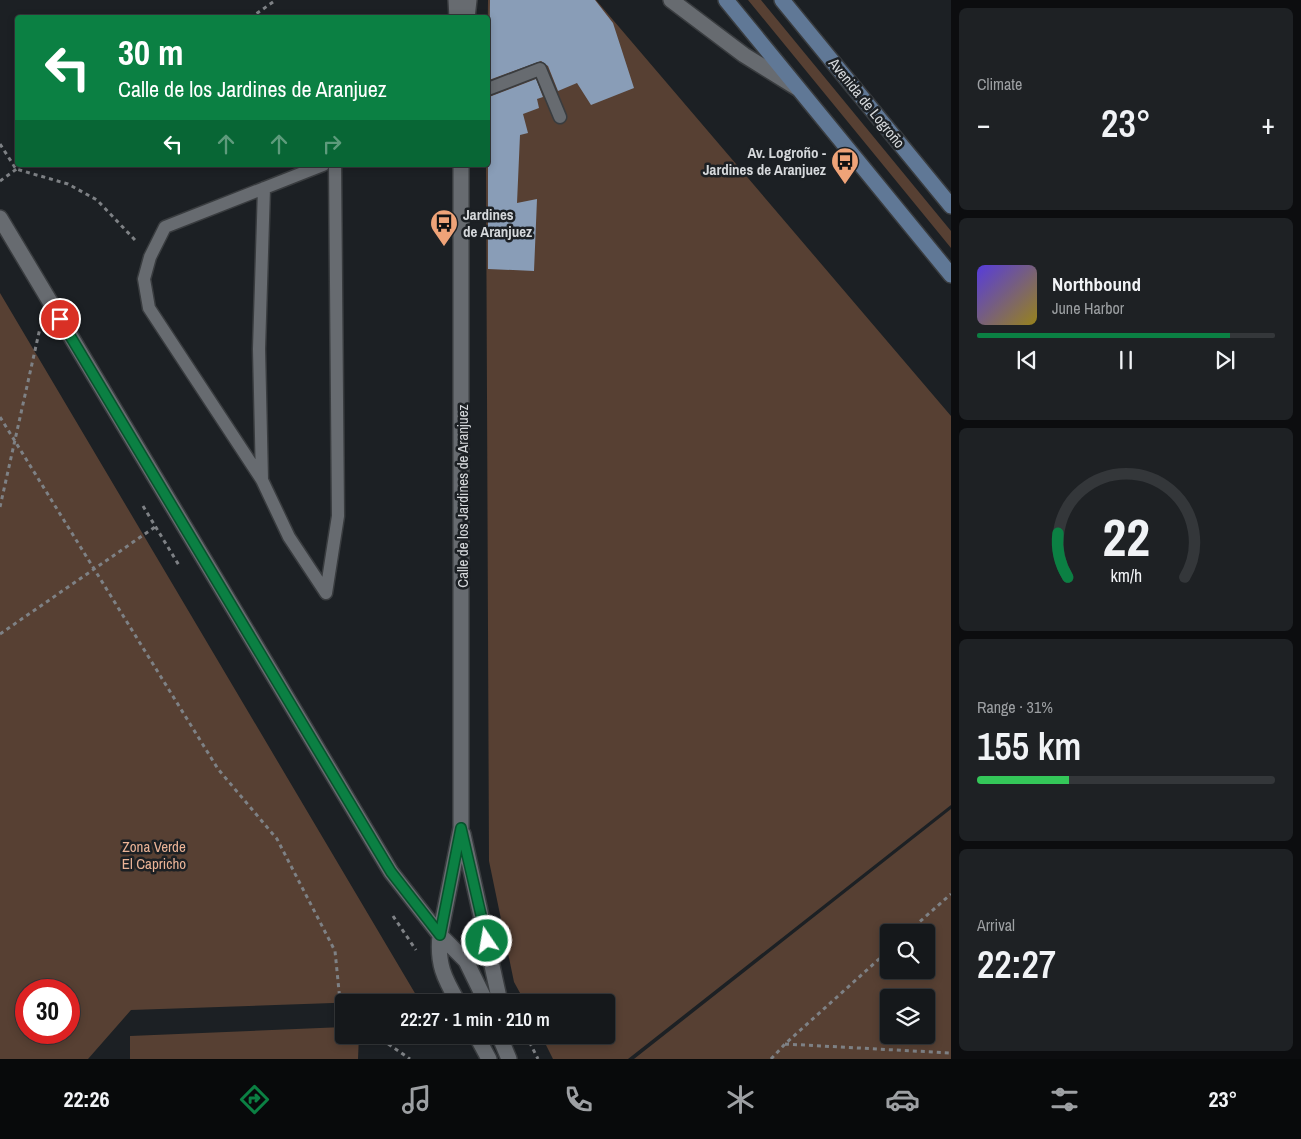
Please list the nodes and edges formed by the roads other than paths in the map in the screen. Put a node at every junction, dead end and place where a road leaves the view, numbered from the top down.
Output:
1 (671, 0) edge
2 (726, 0) edge
3 (782, 0) edge
4 (490, 88) edge
5 (798, 88) junction
6 (560, 117) dead end
7 (318, 167) edge
8 (335, 167) edge
9 (461, 167) edge
10 (264, 188) junction
11 (951, 206) edge
12 (0, 218) edge
13 (951, 275) edge
14 (262, 480) junction
15 (461, 828) junction
16 (440, 935) junction
17 (454, 994) edge
18 (482, 994) edge
19 (498, 994) edge
20 (481, 1044) edge
21 (503, 1044) edge
22 (507, 1044) edge
23 (489, 1059) edge
24 (509, 1059) edge

1 - 5 street
2 - 5 main road
3 - 11 main road, Avenida de Logroño
4 - 6 lane
5 - 13 main road
7 - 10 lane
8 - 14 lane
9 - 15 street, Calle de los Jardines de Aranjuez
10 - 14 lane
10 - 14 lane
12 - 16 street
15 - 16 street, Calle de los Jardines de Aranjuez
15 - 19 street, Calle de los Jardines de Aranjuez
16 - 17 street, Calle de los Jardines de Aranjuez
16 - 18 street
20 - 23 street
21 - 24 street
22 - 24 street

